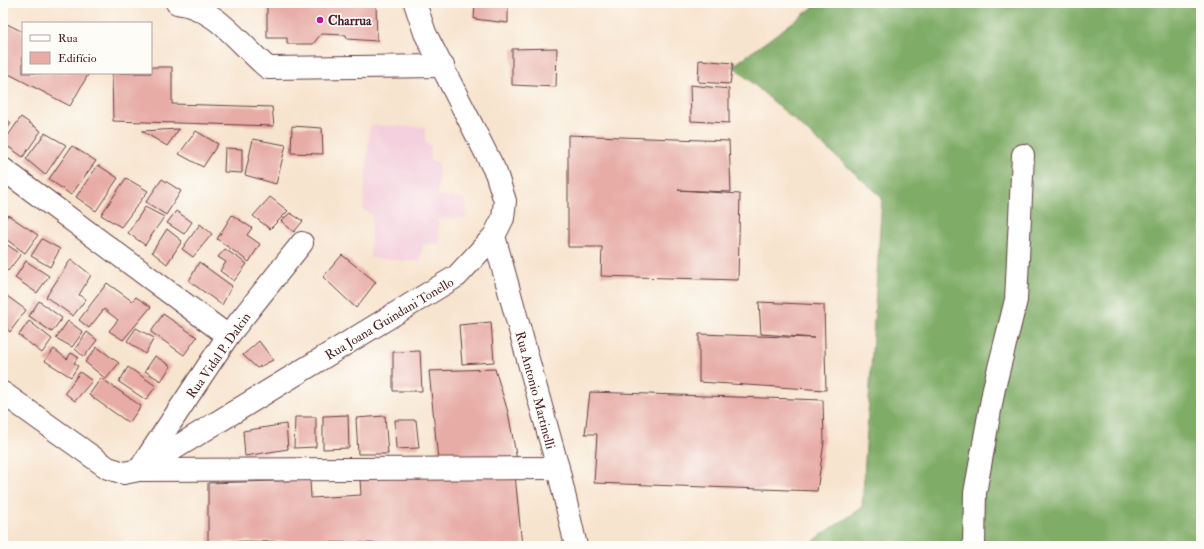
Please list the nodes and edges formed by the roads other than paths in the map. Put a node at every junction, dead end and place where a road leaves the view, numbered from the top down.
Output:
1 (177, 3) edge
2 (415, 3) edge
3 (443, 66) junction
4 (1023, 154) dead end
5 (3, 169) edge
6 (494, 236) junction
7 (302, 243) dead end
8 (228, 336) junction
9 (3, 393) edge
10 (558, 468) junction
11 (139, 470) junction
12 (576, 546) edge
13 (974, 546) edge

1 - 3 street
2 - 3 street, Rua Joana Guindani Tonello
3 - 6 street, Rua Joana Guindani Tonello
4 - 13 street
5 - 8 street
6 - 10 street, Rua Antonio Martinelli
6 - 11 street, Rua Joana Guindani Tonello
7 - 8 street, Rua Vidal P. Dalcin
8 - 11 street, Rua Vidal P. Dalcin
9 - 11 street
10 - 11 street
10 - 12 street, Rua Antonio Martinelli

